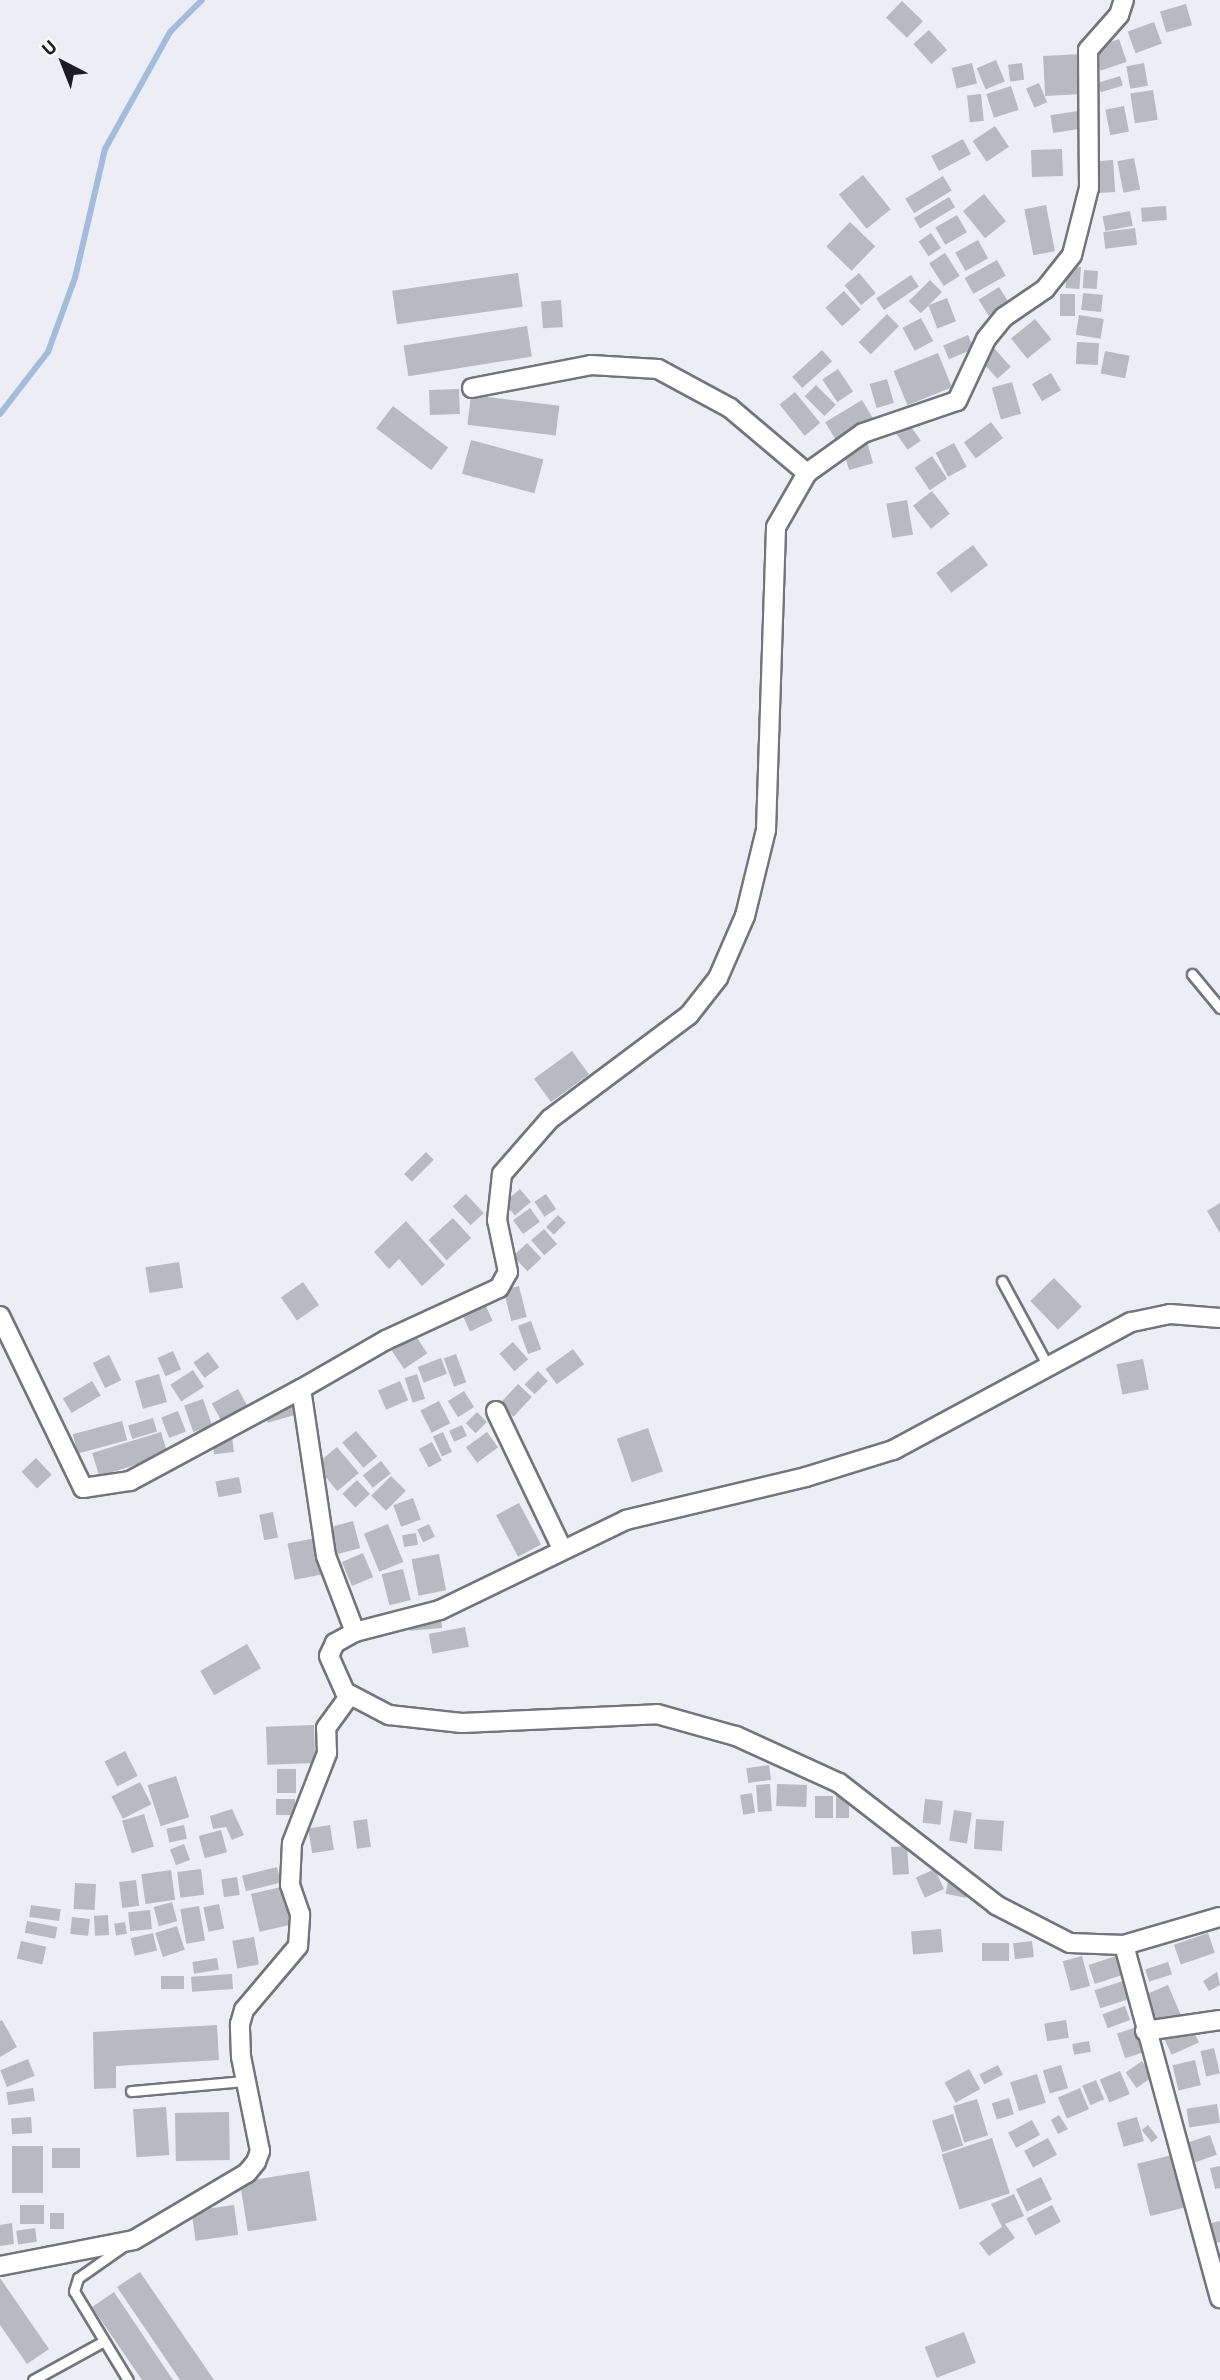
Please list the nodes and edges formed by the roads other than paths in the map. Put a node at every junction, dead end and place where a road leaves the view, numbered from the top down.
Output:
1 (1124, 0) edge
2 (472, 388) dead end
3 (807, 473) junction
4 (1192, 974) dead end
5 (1220, 1007) edge
6 (1002, 1281) dead end
7 (0, 1316) edge
8 (1220, 1318) edge
9 (1049, 1368) junction
10 (301, 1390) junction
11 (496, 1411) dead end
12 (562, 1549) junction
13 (355, 1632) junction
14 (349, 1696) junction
15 (1220, 1917) edge
16 (1124, 1945) junction
17 (1220, 2020) edge
18 (1145, 2031) junction
19 (246, 2081) junction
20 (131, 2091) dead end
21 (134, 2240) junction
22 (0, 2266) edge
23 (1220, 2298) edge
24 (102, 2342) junction
25 (33, 2380) edge
26 (128, 2380) edge

1 - 3 street
2 - 3 street
3 - 10 street
4 - 5 lane
6 - 9 lane
7 - 10 street
8 - 9 street
9 - 12 street
10 - 13 street
11 - 12 street
12 - 13 street
13 - 14 street
14 - 16 street
14 - 19 street
15 - 16 street
16 - 18 street
17 - 18 street
18 - 23 street
19 - 20 lane
19 - 21 street
21 - 22 street
21 - 24 lane
24 - 25 lane
24 - 26 lane

